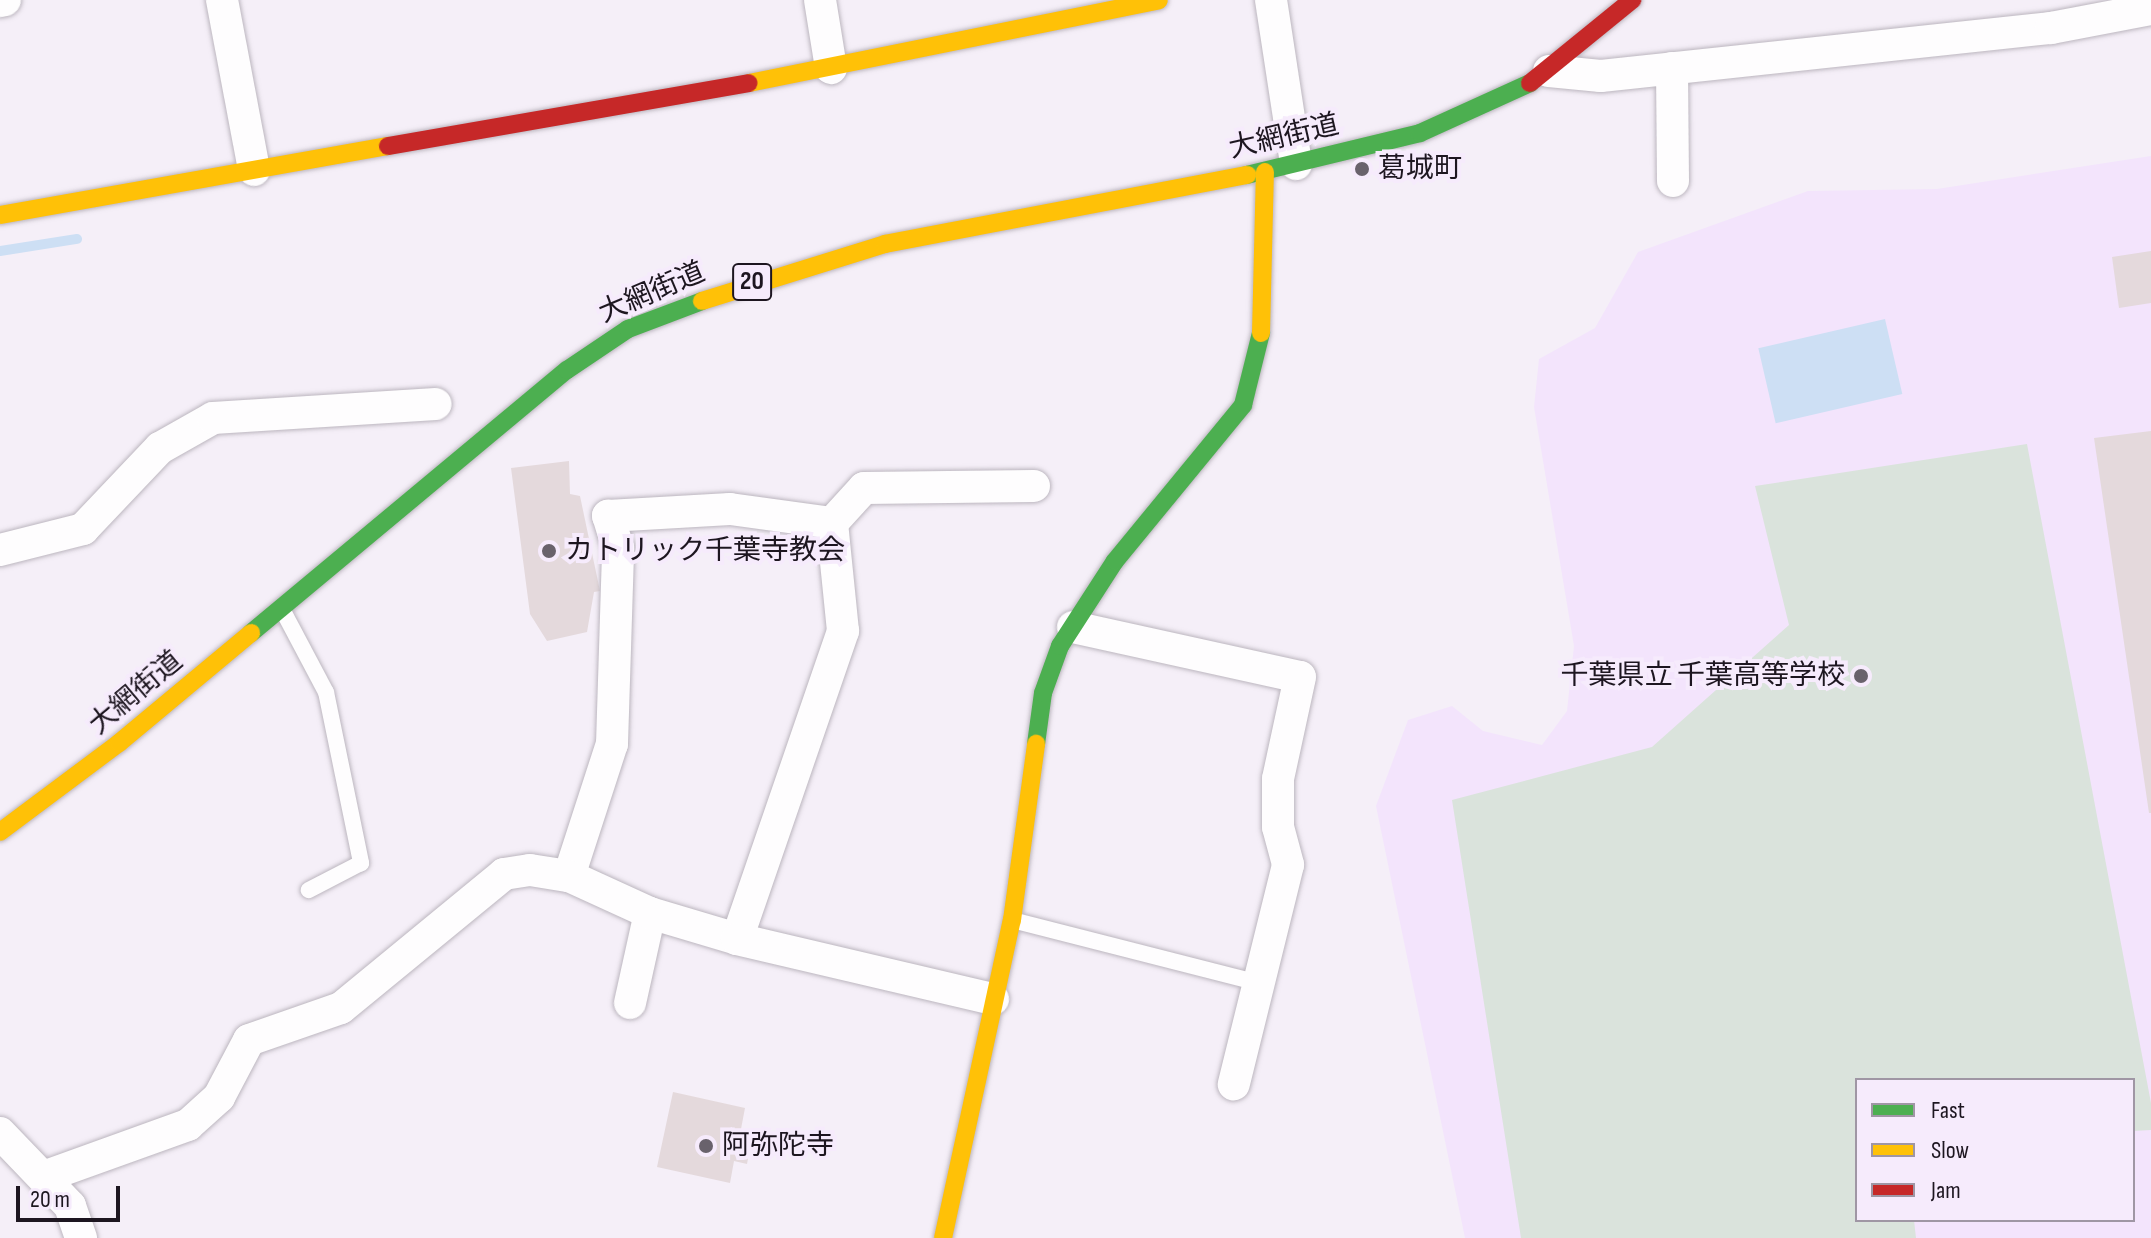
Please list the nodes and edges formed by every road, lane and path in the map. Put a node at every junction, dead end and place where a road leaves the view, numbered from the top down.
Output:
1 (222, 0) edge
2 (820, 0) edge
3 (1159, 0) edge
4 (1271, 0) edge
5 (1632, 0) edge
6 (2151, 9) edge
7 (831, 68) junction
8 (1672, 68) junction
9 (1549, 71) junction
10 (1280, 168) junction
11 (254, 170) junction
12 (1673, 181) dead end
13 (0, 215) edge
14 (436, 404) dead end
15 (1034, 486) dead end
16 (832, 523) junction
17 (2, 541) edge
18 (281, 608) junction
19 (1073, 627) junction
20 (0, 832) edge
21 (569, 876) junction
22 (309, 890) dead end
23 (650, 913) junction
24 (1012, 920) junction
25 (737, 939) junction
26 (1259, 983) junction
27 (993, 999) junction
28 (630, 1003) dead end
29 (1234, 1084) dead end
30 (0, 1133) edge
31 (46, 1176) junction
32 (81, 1238) edge
33 (943, 1238) edge

1 - 11 street
2 - 7 street
3 - 7 street
4 - 10 street
5 - 9 street, 大網街道 / 20
6 - 8 street
7 - 11 street
8 - 9 street
8 - 12 street
9 - 10 street, 大網街道 / 20
10 - 18 street, 大網街道 / 20
10 - 19 street
11 - 13 street
14 - 17 street
15 - 16 street
16 - 21 street
16 - 25 street
18 - 20 street, 大網街道 / 20
18 - 22 lane
19 - 24 street
19 - 26 street
21 - 23 street
21 - 31 street
23 - 25 street
23 - 28 street
24 - 26 lane
24 - 27 street
25 - 27 street
26 - 29 street
27 - 33 street
30 - 31 street
31 - 32 street

